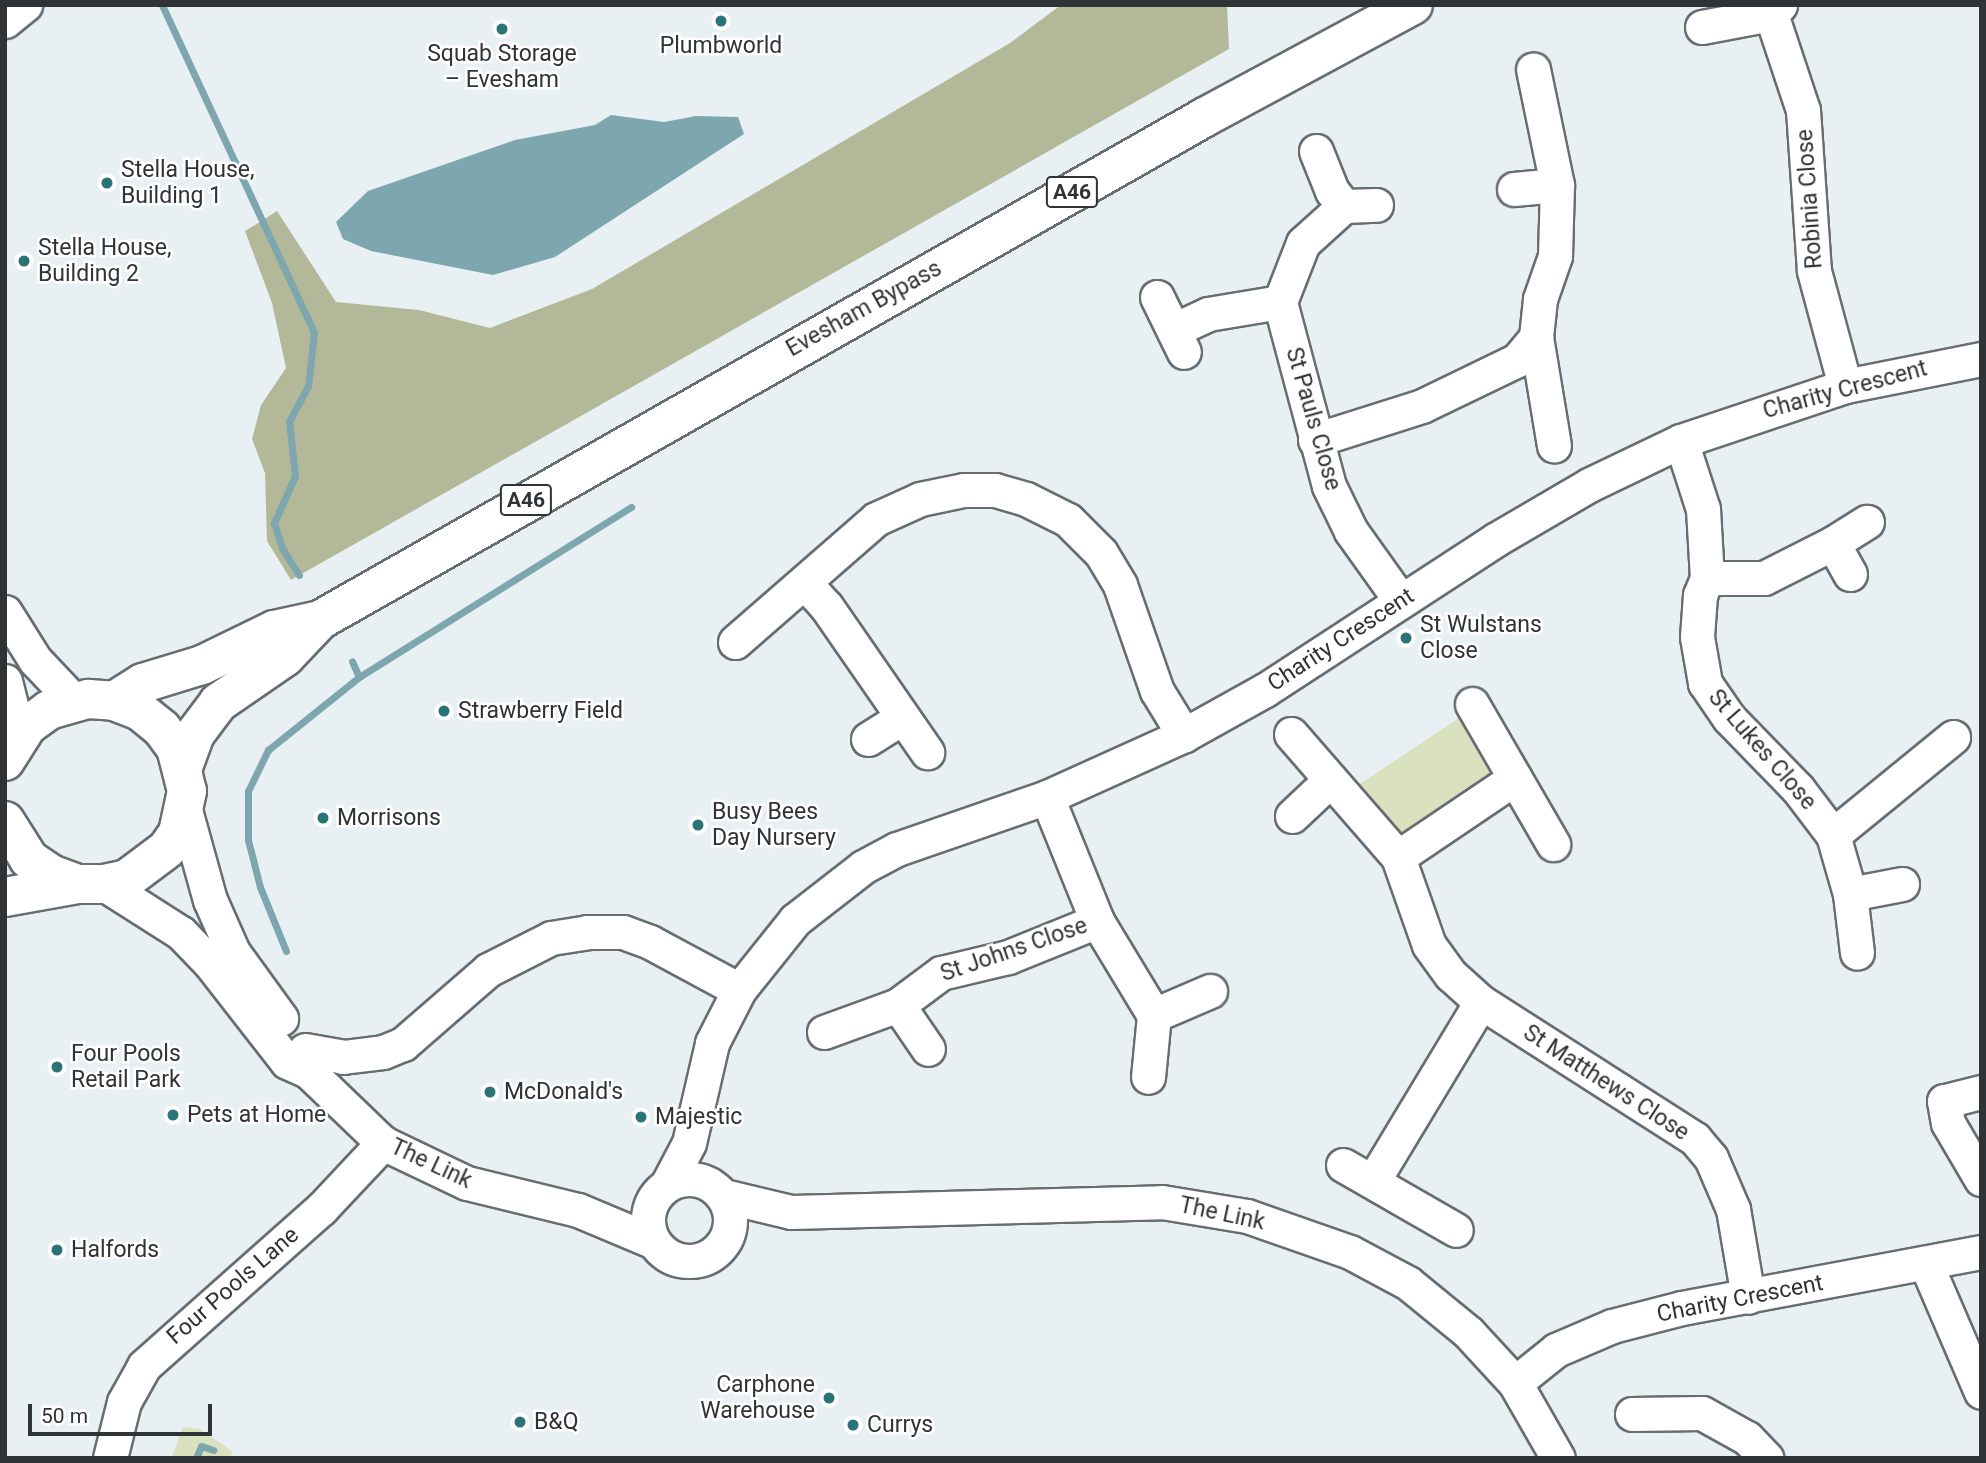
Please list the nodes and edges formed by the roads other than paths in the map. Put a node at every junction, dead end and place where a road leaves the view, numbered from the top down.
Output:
1 (25, 5) edge
2 (1413, 5) edge
3 (1776, 10) edge
4 (5, 21) edge
5 (1702, 27) dead end
6 (1533, 69) dead end
7 (1316, 151) dead end
8 (1557, 185) junction
9 (1514, 189) dead end
10 (1376, 205) dead end
11 (1344, 206) junction
12 (1157, 297) dead end
13 (1280, 302) junction
14 (1536, 337) junction
15 (1981, 359) edge
16 (1845, 386) junction
17 (1315, 440) junction
18 (1681, 441) junction
19 (1554, 446) dead end
20 (1867, 522) dead end
21 (1833, 542) junction
22 (1850, 575) dead end
23 (1707, 578) junction
24 (805, 583) junction
25 (1401, 601) junction
26 (5, 612) edge
27 (320, 620) junction
28 (735, 642) dead end
29 (5, 681) edge
30 (74, 701) junction
31 (114, 701) junction
32 (1472, 704) dead end
33 (901, 718) junction
34 (1291, 734) dead end
35 (1184, 735) junction
36 (1953, 737) dead end
37 (868, 739) dead end
38 (927, 752) dead end
39 (8, 754) edge
40 (183, 767) junction
41 (1516, 778) junction
42 (1328, 782) junction
43 (1047, 797) junction
44 (185, 810) junction
45 (1292, 816) dead end
46 (5, 821) edge
47 (1833, 835) junction
48 (1553, 844) dead end
49 (1398, 858) junction
50 (91, 884) junction
51 (1902, 884) dead end
52 (1850, 894) junction
53 (5, 897) edge
54 (1097, 921) junction
55 (1857, 953) dead end
56 (739, 990) junction
57 (1210, 991) dead end
58 (1481, 1002) junction
59 (898, 1004) junction
60 (1154, 1015) junction
61 (824, 1032) dead end
62 (928, 1049) dead end
63 (307, 1061) junction
64 (1148, 1077) dead end
65 (1981, 1092) edge
66 (383, 1143) junction
67 (689, 1143) junction
68 (1343, 1165) dead end
69 (1981, 1179) edge
70 (1373, 1181) junction
71 (713, 1189) junction
72 (659, 1195) junction
73 (578, 1210) junction
74 (791, 1212) junction
75 (1457, 1230) dead end
76 (727, 1236) junction
77 (654, 1242) junction
78 (1981, 1252) edge
79 (1926, 1264) junction
80 (1748, 1297) junction
81 (1515, 1383) junction
82 (1981, 1392) edge
83 (1632, 1414) dead end
84 (110, 1452) edge
85 (1558, 1458) edge
86 (1766, 1458) edge

1 - 4 street
2 - 27 highway, Evesham Bypass / A46
3 - 5 street, Robinia Close
3 - 16 street, Robinia Close
6 - 8 street
7 - 11 street
8 - 9 street
8 - 14 street
10 - 11 street
11 - 13 street
12 - 13 street
13 - 17 street, St Pauls Close
14 - 17 street
14 - 19 street
15 - 16 street, Charity Crescent
16 - 18 street, Charity Crescent
17 - 25 street, St Pauls Close
18 - 23 street, St Lukes Close
18 - 25 street, Charity Crescent
20 - 21 street
21 - 22 street
21 - 23 street
23 - 47 street, St Lukes Close
24 - 28 street
24 - 33 street
24 - 35 street
25 - 35 street, Charity Crescent
26 - 30 street
27 - 31 highway, Evesham Bypass / A46
27 - 40 highway, Evesham Bypass / A46
29 - 39 street
30 - 31 highway
30 - 39 highway
31 - 40 highway
32 - 41 street
33 - 37 street
33 - 38 street
34 - 42 street, St Matthews Close
35 - 43 street, Charity Crescent
36 - 47 street
40 - 44 highway
41 - 48 street
41 - 49 street
42 - 45 street
42 - 49 street, St Matthews Close
43 - 54 street, St Johns Close
43 - 56 street, Charity Crescent
44 - 50 highway
44 - 63 street, The Link
46 - 50 highway
47 - 52 street, St Lukes Close
49 - 58 street, St Matthews Close
50 - 53 highway
50 - 63 street, The Link
51 - 52 street
52 - 55 street, St Lukes Close
54 - 59 street, St Johns Close
54 - 60 street, St Johns Close
56 - 63 street
56 - 67 street, Charity Crescent
57 - 60 street
58 - 70 street
58 - 80 street, St Matthews Close
59 - 61 street, St Johns Close
59 - 62 street
60 - 64 street
63 - 66 street, The Link
65 - 69 street
66 - 73 street, The Link
66 - 84 street, Four Pools Lane
67 - 71 street
67 - 72 street, Charity Crescent
68 - 70 street
70 - 75 street
71 - 72 street, The Link
71 - 74 street, The Link
71 - 76 street
72 - 73 street, The Link
72 - 77 street
73 - 77 street, The Link
74 - 76 street, The Link
74 - 81 street, The Link
76 - 77 street, The Link
78 - 79 street, Charity Crescent
79 - 80 street, Charity Crescent
79 - 82 street
80 - 81 street, Charity Crescent
81 - 85 street, The Link
83 - 86 street

